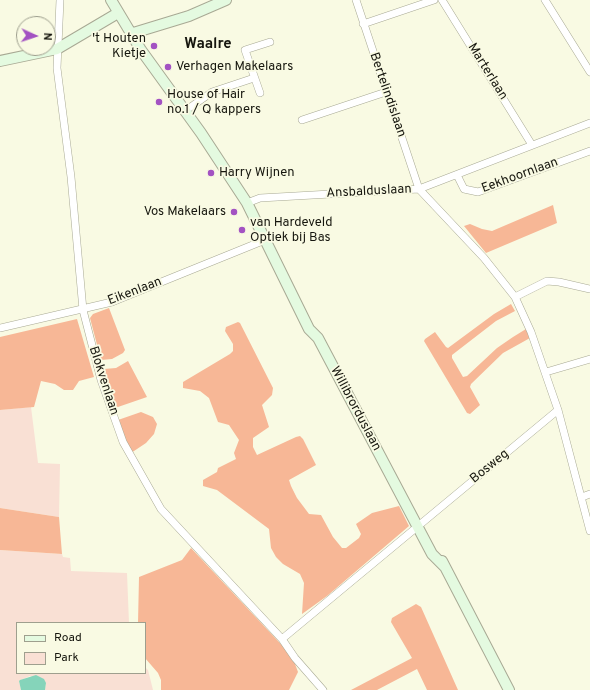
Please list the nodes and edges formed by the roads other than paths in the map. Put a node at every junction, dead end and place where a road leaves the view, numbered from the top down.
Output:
1 (60, 0) edge
2 (110, 0) edge
3 (226, 0) edge
4 (356, 0) edge
5 (434, 0) edge
6 (442, 0) edge
7 (544, 0) edge
8 (118, 14) junction
9 (363, 24) junction
10 (130, 34) junction
11 (270, 42) dead end
12 (57, 49) junction
13 (0, 61) edge
14 (590, 72) edge
15 (254, 78) junction
16 (386, 92) junction
17 (260, 93) dead end
18 (186, 111) junction
19 (302, 120) dead end
20 (590, 123) edge
21 (532, 144) junction
22 (590, 151) edge
23 (457, 176) junction
24 (419, 189) junction
25 (248, 203) junction
26 (265, 240) junction
27 (590, 289) edge
28 (515, 297) junction
29 (83, 310) junction
30 (0, 328) edge
31 (590, 359) edge
32 (546, 372) junction
33 (558, 410) junction
34 (590, 494) edge
35 (582, 497) junction
36 (419, 525) junction
37 (590, 531) edge
38 (282, 639) junction
39 (323, 690) edge
40 (509, 690) edge

1 - 12 street, Blokvenlaan
2 - 8 main road, Willibrorduslaan
3 - 10 main road
4 - 9 street, Bertelindislaan
5 - 9 street
6 - 21 street, Marterlaan
7 - 14 street
8 - 10 main road, Willibrorduslaan
8 - 12 main road
9 - 16 street, Bertelindislaan
10 - 18 main road, Willibrorduslaan
11 - 15 street
12 - 13 main road
12 - 29 street, Blokvenlaan
15 - 17 street
15 - 18 street
16 - 19 street
16 - 24 street, Bertelindislaan
18 - 25 main road, Willibrorduslaan
20 - 21 street, Eekhoornlaan
21 - 23 street, Eekhoornlaan
22 - 23 street, Eekhoornlaan
23 - 24 street, Eekhoornlaan
24 - 25 street, Ansbalduslaan
24 - 28 street, Ansbalduslaan
25 - 26 main road, Willibrorduslaan
26 - 29 street, Eikenlaan
26 - 36 main road, Willibrorduslaan
27 - 28 street
28 - 32 street, Ansbalduslaan
29 - 30 street, Eikenlaan
29 - 38 street, Blokvenlaan
31 - 32 street
32 - 33 street, Ansbalduslaan
33 - 35 street, Ansbalduslaan
33 - 36 street, Bosweg
34 - 35 street
35 - 37 street, Ansbalduslaan
36 - 38 street, Bosweg
36 - 40 main road, Willibrorduslaan
38 - 39 street, Blokvenlaan

